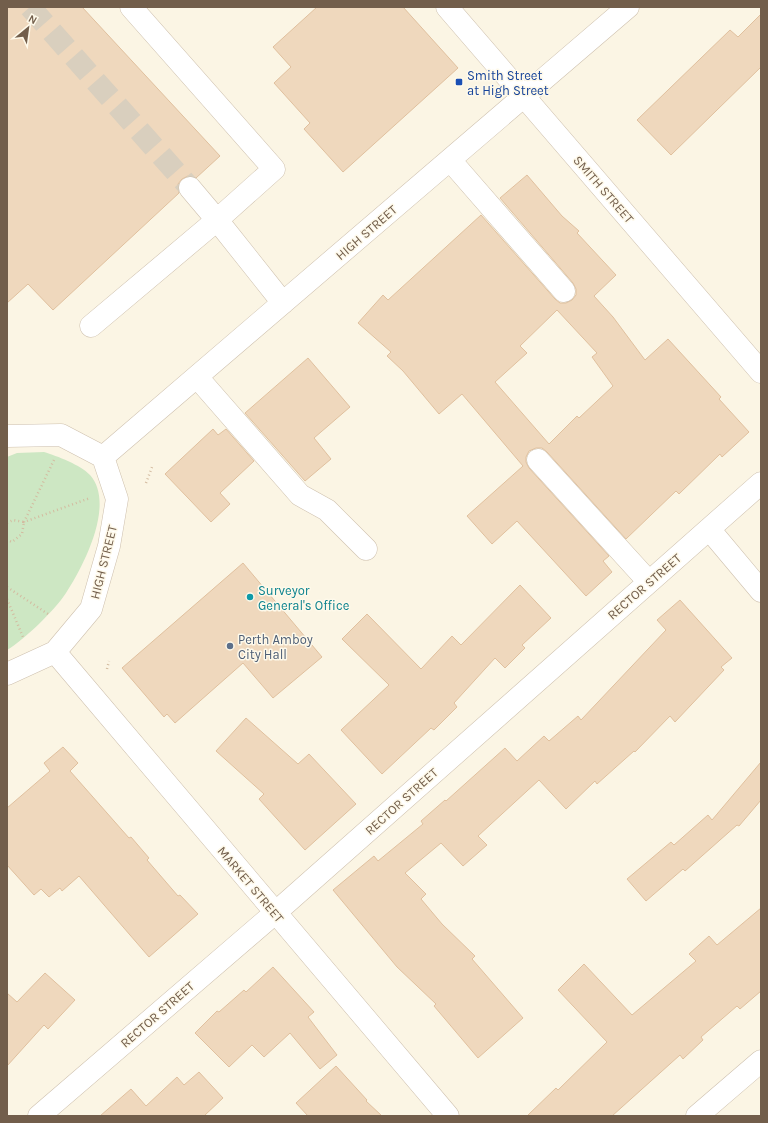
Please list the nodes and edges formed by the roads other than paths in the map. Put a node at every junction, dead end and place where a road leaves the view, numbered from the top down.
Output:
1 (131, 7) edge
2 (447, 7) edge
3 (628, 7) edge
4 (524, 96) junction
5 (450, 160) junction
6 (190, 188) tunnel mouth
7 (217, 220) junction
8 (564, 291) dead end
9 (282, 304) junction
10 (92, 326) dead end
11 (761, 372) edge
12 (197, 377) junction
13 (7, 436) edge
14 (103, 457) junction
15 (538, 460) dead end
16 (761, 483) edge
17 (709, 529) junction
18 (366, 548) dead end
19 (648, 582) junction
20 (761, 591) edge
21 (55, 652) junction
22 (7, 674) edge
23 (276, 913) junction
24 (761, 1061) edge
25 (39, 1116) edge
26 (448, 1116) edge
27 (697, 1116) edge

1 - 7 street
2 - 4 street, SMITH STREET
3 - 4 street, HIGH STREET
4 - 5 street, HIGH STREET
4 - 11 street, SMITH STREET
5 - 8 street
5 - 9 street, HIGH STREET
6 - 7 street
7 - 9 street
7 - 10 street
9 - 12 street, HIGH STREET
12 - 14 street, HIGH STREET
12 - 18 street
13 - 14 street
14 - 21 street, HIGH STREET
15 - 19 street
16 - 17 street, RECTOR STREET
17 - 19 street, RECTOR STREET
17 - 20 street
19 - 23 street, RECTOR STREET
21 - 22 street, HIGH STREET
21 - 23 street, MARKET STREET
23 - 25 street, RECTOR STREET
23 - 26 street, MARKET STREET
24 - 27 street

